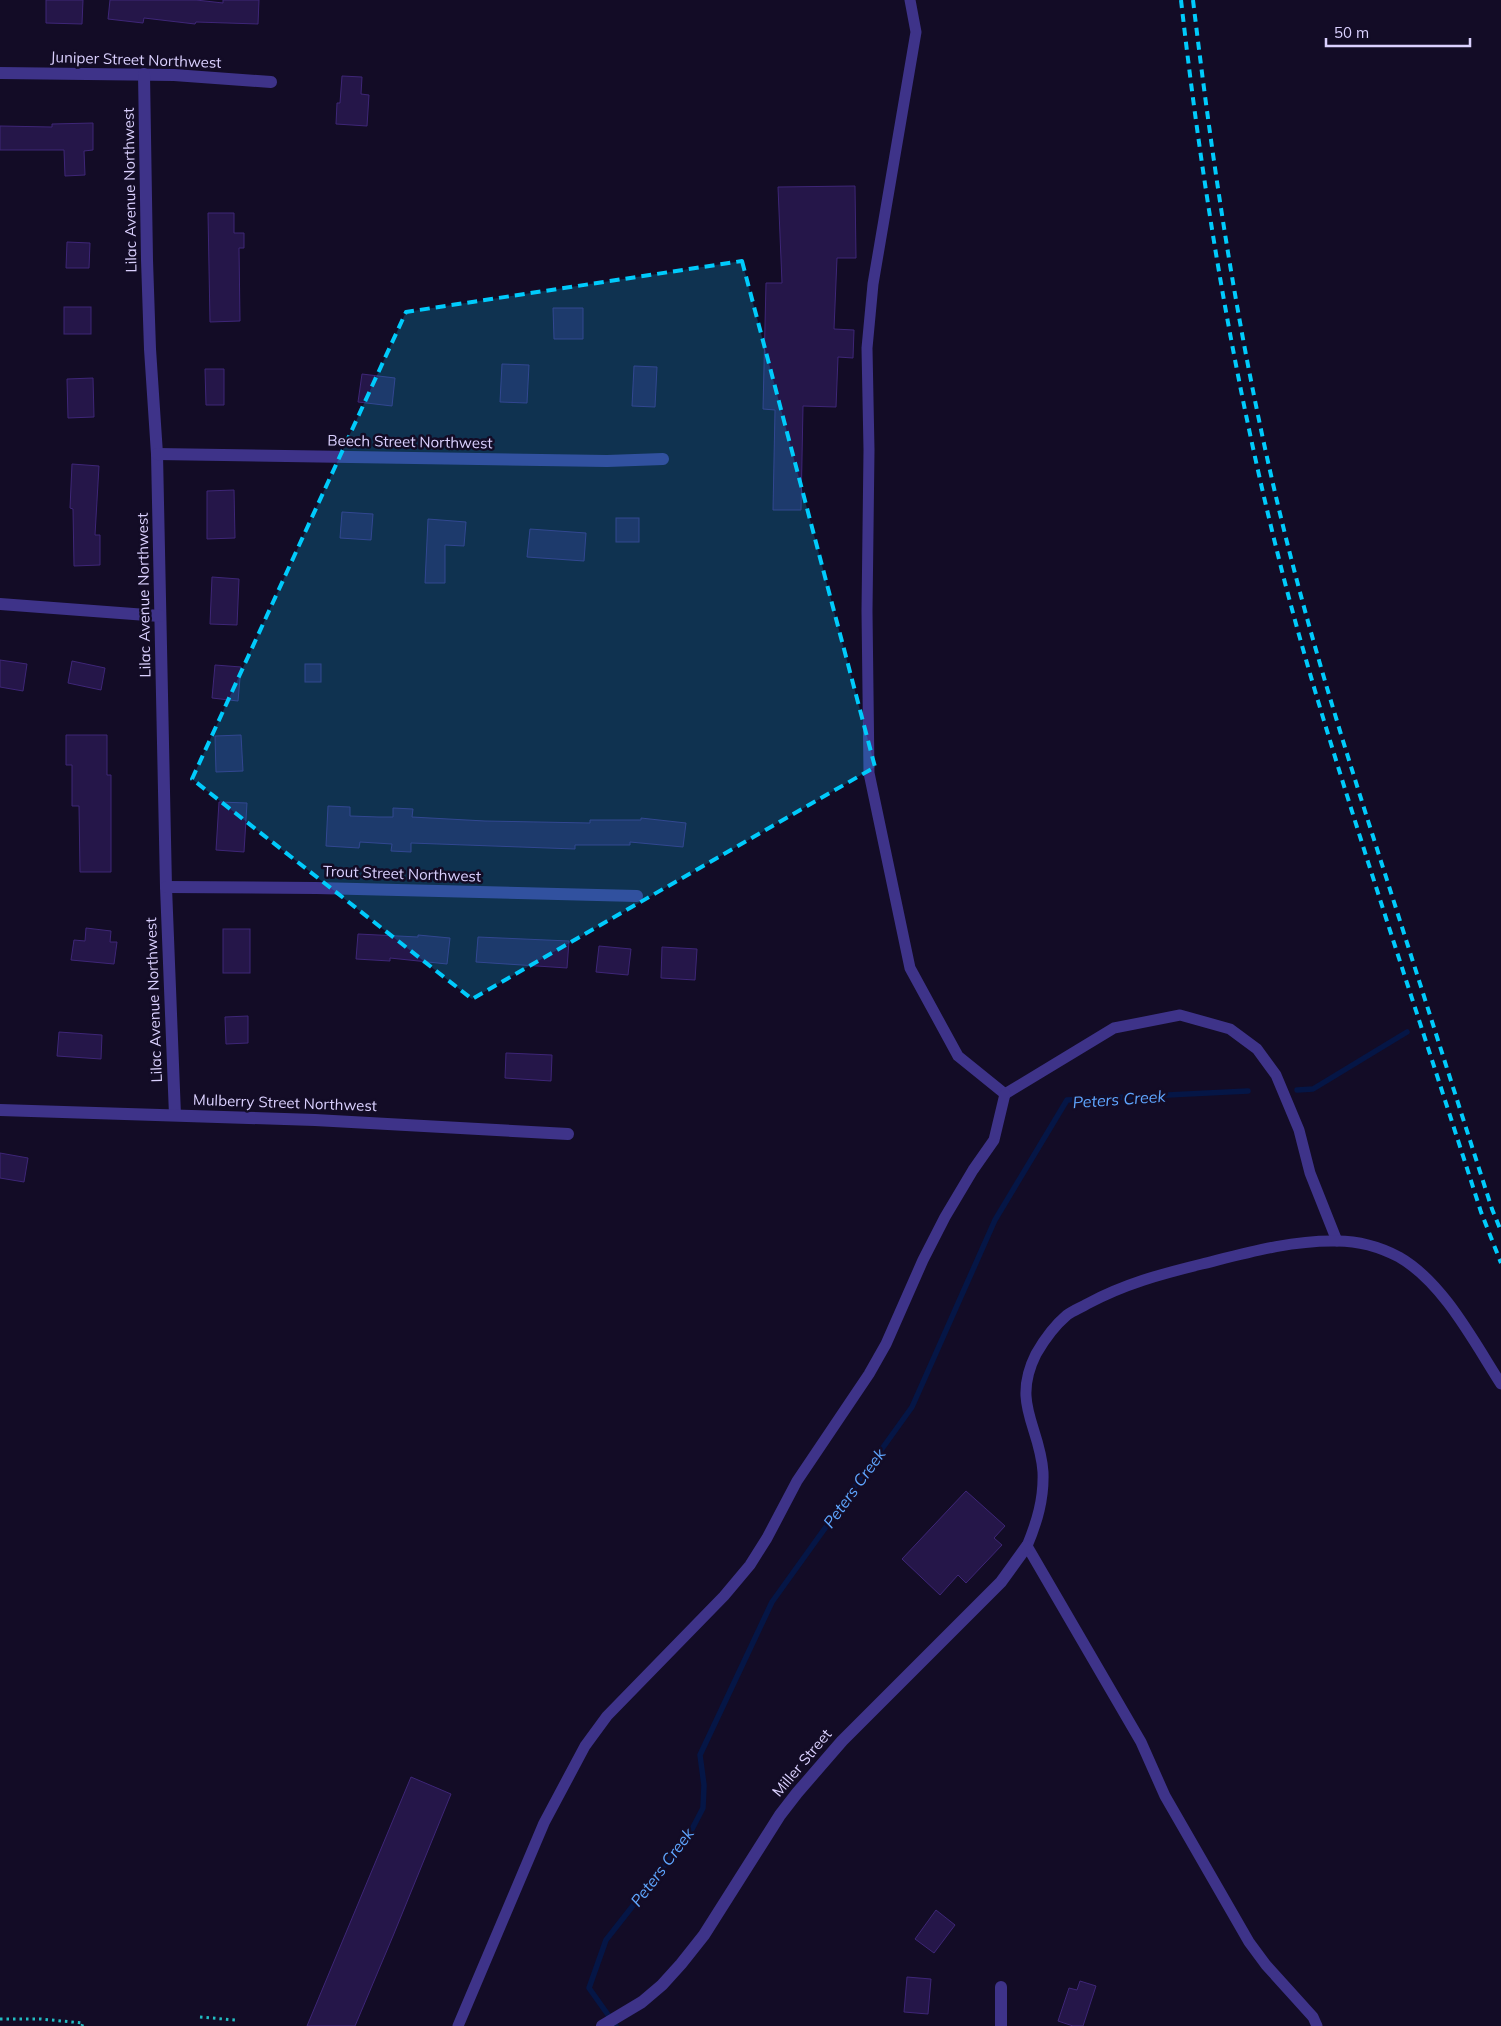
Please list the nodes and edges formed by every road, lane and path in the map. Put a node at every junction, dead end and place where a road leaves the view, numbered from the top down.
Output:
1 (910, 0) edge
2 (0, 73) edge
3 (144, 74) junction
4 (271, 82) dead end
5 (158, 454) junction
6 (663, 460) dead end
7 (0, 604) edge
8 (160, 616) junction
9 (166, 887) junction
10 (637, 896) dead end
11 (1005, 1094) junction
12 (0, 1110) edge
13 (175, 1115) junction
14 (568, 1134) dead end
15 (1337, 1241) junction
16 (1501, 1384) edge
17 (1027, 1546) junction
18 (1001, 1987) dead end
19 (200, 2017) dead end
20 (0, 2019) edge
21 (235, 2020) dead end
22 (82, 2026) edge
23 (458, 2026) edge
24 (602, 2026) edge
25 (1001, 2026) edge
26 (1317, 2026) edge

1 - 11 lane
2 - 3 street, Juniper Street Northwest
3 - 4 street, Juniper Street Northwest
3 - 5 street, Lilac Avenue Northwest
5 - 6 street, Beech Street Northwest
5 - 8 street, Lilac Avenue Northwest
7 - 8 street
8 - 9 street, Lilac Avenue Northwest
9 - 10 street, Trout Street Northwest
9 - 13 street, Lilac Avenue Northwest
11 - 15 lane
11 - 23 lane
12 - 13 street, Mulberry Street Northwest
13 - 14 street, Mulberry Street Northwest
15 - 16 lane
15 - 17 lane
17 - 24 street, Miller Street
17 - 26 lane
18 - 25 street
19 - 21 path
20 - 22 path

